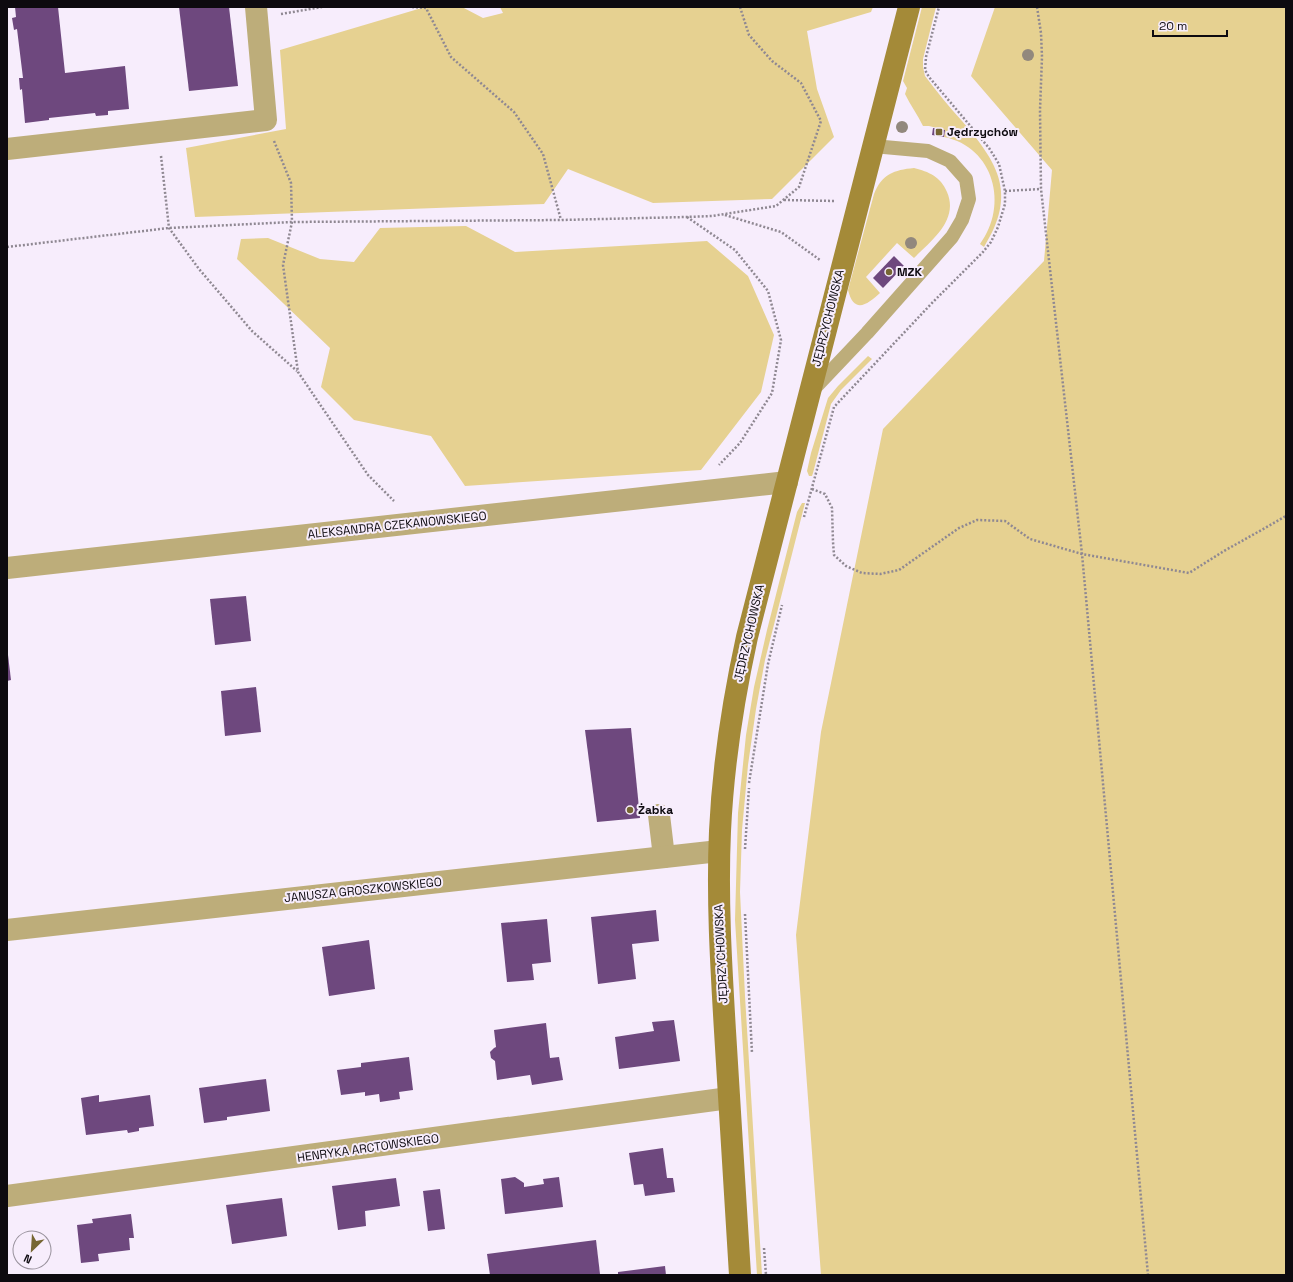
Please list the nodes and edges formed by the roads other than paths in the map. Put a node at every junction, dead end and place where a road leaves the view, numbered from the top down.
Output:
1 (909, 7) edge
2 (256, 12) edge
3 (873, 146) junction
4 (7, 148) edge
5 (809, 394) junction
6 (787, 482) junction
7 (7, 568) edge
8 (660, 815) dead end
9 (719, 851) junction
10 (664, 857) junction
11 (7, 930) edge
12 (729, 1098) junction
13 (7, 1196) edge
14 (740, 1275) edge

1 - 3 main road, JĘDRZYCHOWSKA
2 - 4 street
3 - 5 main road, JĘDRZYCHOWSKA
3 - 5 lane
5 - 6 main road, JĘDRZYCHOWSKA
6 - 7 street, ALEKSANDRA CZEKANOWSKIEGO
6 - 9 main road, JĘDRZYCHOWSKA
8 - 10 street
9 - 10 street, JANUSZA GROSZKOWSKIEGO
9 - 12 main road, JĘDRZYCHOWSKA
10 - 11 street, JANUSZA GROSZKOWSKIEGO
12 - 13 street, HENRYKA ARCTOWSKIEGO
12 - 14 main road, JĘDRZYCHOWSKA

